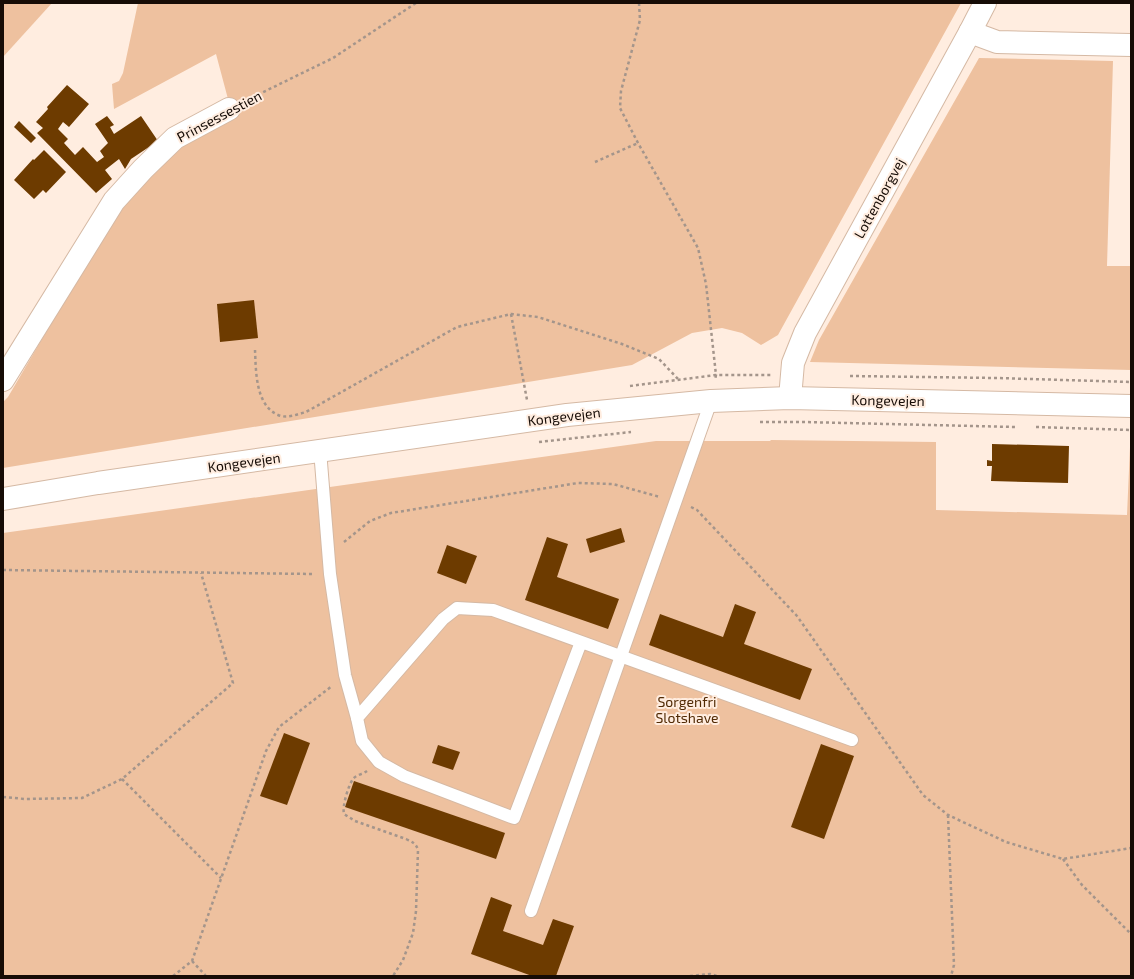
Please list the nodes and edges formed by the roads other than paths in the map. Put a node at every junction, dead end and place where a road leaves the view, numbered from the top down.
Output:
1 (985, 3) edge
2 (970, 32) junction
3 (1131, 45) edge
4 (229, 109) road end
5 (3, 380) edge
6 (790, 398) junction
7 (711, 401) junction
8 (1131, 406) edge
9 (320, 450) junction
10 (3, 499) edge
11 (581, 642) junction
12 (621, 657) junction
13 (357, 718) junction
14 (852, 740) dead end
15 (531, 911) dead end

1 - 2 street, Lottenborgvej
2 - 3 street
2 - 6 street, Lottenborgvej
4 - 5 street, Prinsessestien
6 - 7 street, Kongevejen
6 - 8 street, Kongevejen
7 - 9 street, Kongevejen
7 - 12 lane
9 - 10 street, Kongevejen
9 - 13 lane
11 - 12 lane
11 - 13 lane
11 - 13 lane
12 - 14 lane
12 - 15 lane

